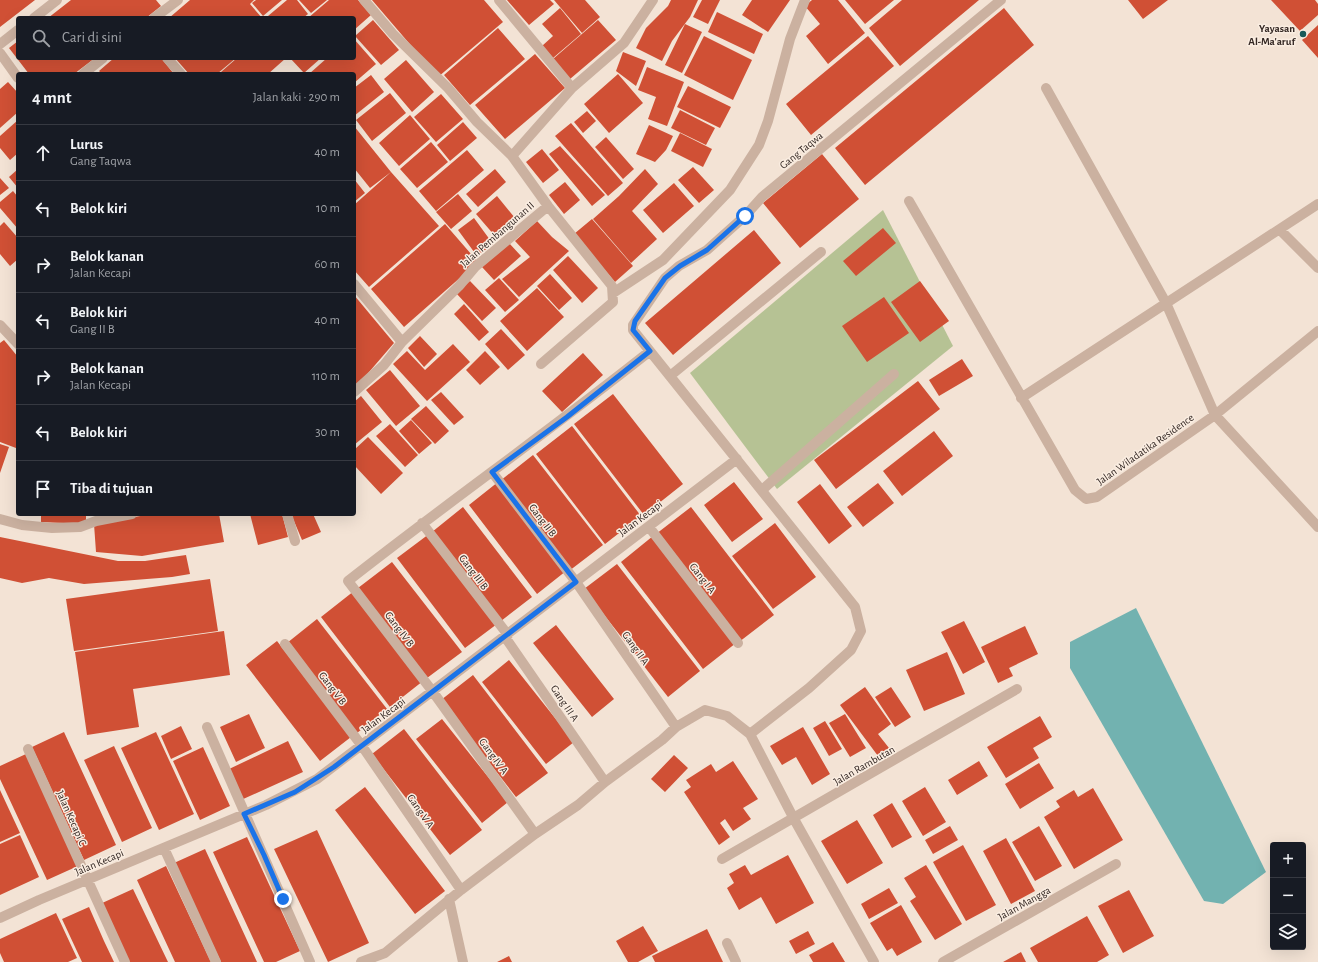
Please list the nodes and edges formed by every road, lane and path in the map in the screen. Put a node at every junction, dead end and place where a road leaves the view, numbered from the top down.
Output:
1 (57, 0) edge
2 (178, 0) edge
3 (364, 0) edge
4 (500, 0) edge
5 (653, 0) edge
6 (804, 0) edge
7 (1001, 0) edge
8 (37, 16) edge
9 (157, 16) edge
10 (16, 32) edge
11 (0, 44) edge
12 (0, 53) edge
13 (100, 60) edge
14 (169, 60) edge
15 (86, 72) edge
16 (179, 72) edge
17 (16, 75) edge
18 (572, 88) junction
19 (1046, 88) dead end
20 (512, 156) junction
21 (909, 201) dead end
22 (1318, 204) edge
23 (548, 206) junction
24 (1280, 230) junction
25 (821, 252) dead end
26 (1318, 268) edge
27 (356, 286) edge
28 (613, 294) junction
29 (1166, 302) junction
30 (0, 325) edge
31 (1318, 331) edge
32 (16, 342) edge
33 (402, 342) junction
34 (650, 351) junction
35 (541, 364) dead end
36 (894, 374) dead end
37 (670, 376) junction
38 (356, 390) edge
39 (1021, 398) junction
40 (1215, 415) junction
41 (737, 459) junction
42 (492, 472) junction
43 (762, 490) junction
44 (122, 516) edge
45 (288, 516) edge
46 (0, 519) edge
47 (422, 523) junction
48 (649, 527) junction
49 (1318, 527) edge
50 (295, 541) dead end
51 (576, 582) junction
52 (506, 636) junction
53 (738, 643) dead end
54 (285, 644) dead end
55 (1018, 689) dead end
56 (433, 692) junction
57 (207, 727) dead end
58 (676, 727) junction
59 (750, 734) junction
60 (362, 746) junction
61 (28, 749) dead end
62 (605, 782) junction
63 (244, 814) junction
64 (794, 819) junction
65 (535, 834) junction
66 (164, 848) junction
67 (722, 859) dead end
68 (1116, 864) dead end
69 (87, 880) junction
70 (461, 890) junction
71 (450, 899) junction
72 (0, 918) edge
73 (726, 943) dead end
74 (385, 957) edge
75 (125, 962) edge
76 (216, 962) edge
77 (310, 962) edge
78 (361, 962) edge
79 (463, 962) edge
80 (736, 962) edge
81 (874, 962) edge
82 (943, 962) edge

1 - 8 street
2 - 9 street
3 - 20 street, Jalan Pembangunan II
4 - 18 street
5 - 18 street
6 - 28 street
7 - 34 street, Gang Taqwa
10 - 11 street
12 - 17 street
13 - 15 street
14 - 16 street
18 - 20 street
19 - 29 street
20 - 23 street, Jalan Pembangunan II
21 - 39 street
22 - 24 street
23 - 28 street
23 - 33 street, Jalan Pembangunan II
24 - 26 street
24 - 29 street
25 - 37 street
27 - 33 street
28 - 35 street
29 - 39 street
29 - 40 street
30 - 32 street
31 - 40 street, Jalan Wiladatika Residence
33 - 38 street, Jalan Pembangunan II
34 - 37 street
34 - 42 street
36 - 43 street
37 - 41 street
39 - 40 street, Jalan Wiladatika Residence
40 - 49 street
41 - 43 street
41 - 48 street, Jalan Kecapi
42 - 47 street
42 - 51 street, Gang II B
43 - 59 street
44 - 46 street
45 - 50 street
47 - 52 street, Gang III B
47 - 56 street, Gang IV B
48 - 51 street, Jalan Kecapi
48 - 53 street, Gang I A
51 - 52 street, Jalan Kecapi
51 - 58 street, Gang II A
52 - 56 street, Jalan Kecapi
52 - 62 street, Gang III A
54 - 60 street, Gang V B
55 - 64 street, Jalan Rambutan
56 - 60 street, Jalan Kecapi
56 - 65 street, Gang IV A
57 - 63 street
58 - 59 street
58 - 62 street
59 - 64 street
60 - 63 street, Jalan Kecapi
60 - 70 street, Gang V A
61 - 69 street, Jalan Kecapi C
62 - 65 street
63 - 66 street, Jalan Kecapi
63 - 77 street
64 - 67 street, Jalan Rambutan
64 - 81 street
65 - 70 street
66 - 69 street, Jalan Kecapi
66 - 76 street
68 - 82 street, Jalan Mangga
69 - 72 street, Jalan Kecapi
69 - 75 street, Jalan Kecapi C
70 - 71 street
71 - 74 street
71 - 79 street
73 - 80 street
74 - 78 street

